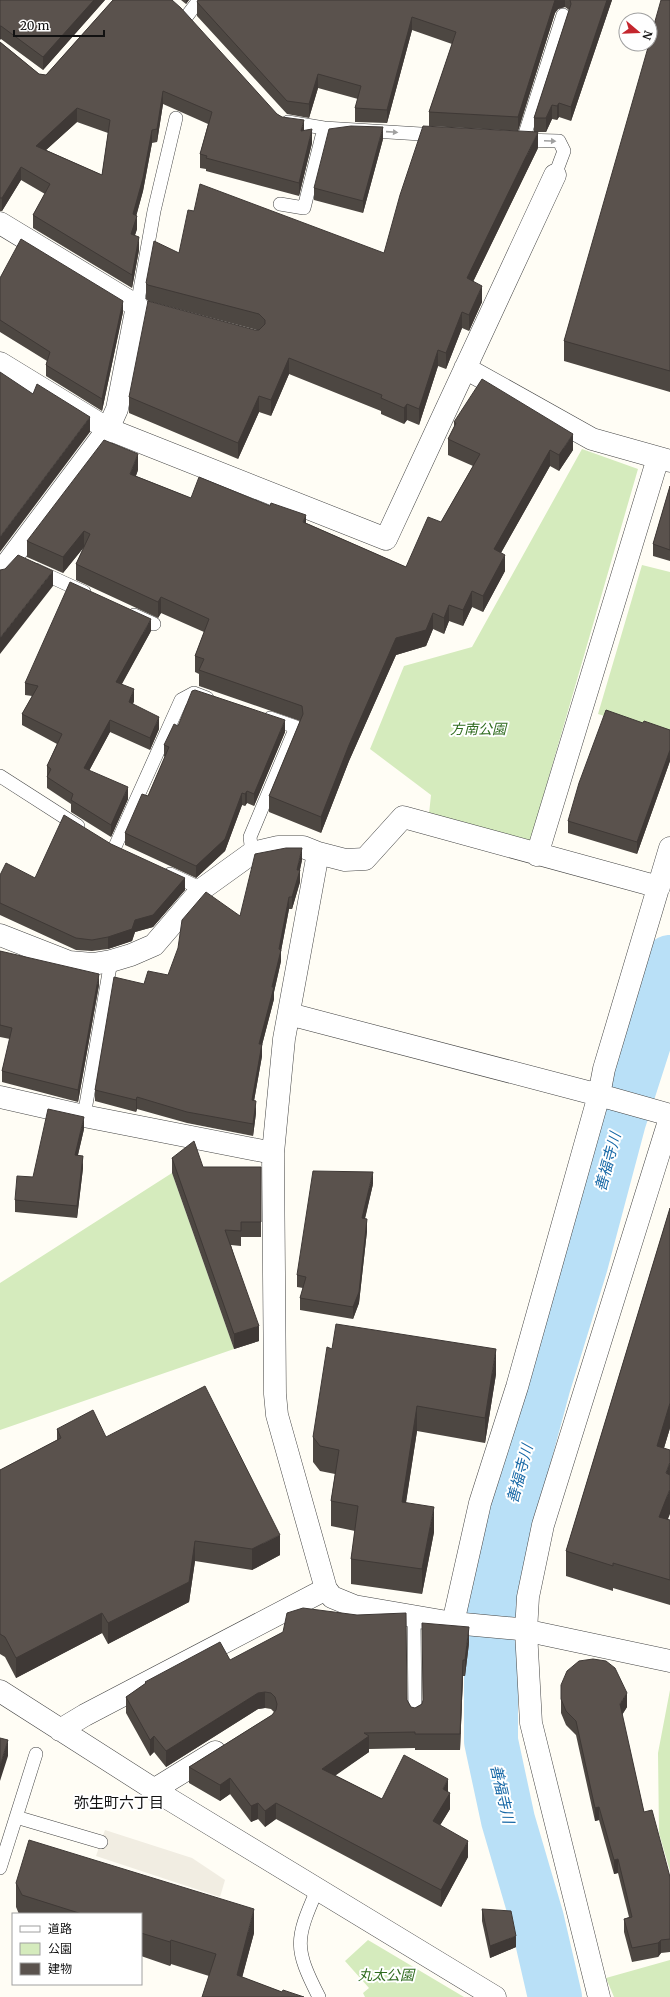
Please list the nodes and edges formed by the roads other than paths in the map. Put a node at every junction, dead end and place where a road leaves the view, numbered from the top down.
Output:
1 (198, 0) edge
2 (175, 5) edge
3 (563, 15) dead end
4 (187, 16) junction
5 (198, 28) edge
6 (277, 116) edge
7 (176, 118) dead end
8 (324, 128) junction
9 (451, 136) edge
10 (507, 139) edge
11 (523, 140) junction
12 (555, 175) joint
13 (280, 204) dead end
14 (0, 223) edge
15 (144, 308) junction
16 (0, 363) edge
17 (465, 368) junction
18 (108, 429) junction
19 (664, 459) edge
20 (6, 566) edge
21 (97, 598) edge
22 (126, 611) edge
23 (154, 624) dead end
24 (216, 700) edge
25 (260, 715) edge
26 (0, 776) edge
27 (87, 832) edge
28 (101, 840) edge
29 (670, 848) edge
30 (114, 849) junction
31 (252, 853) junction
32 (318, 853) junction
33 (537, 854) junction
34 (128, 855) edge
35 (155, 867) edge
36 (658, 887) junction
37 (202, 889) junction
38 (0, 935) edge
39 (111, 961) junction
40 (290, 1014) junction
41 (606, 1096) junction
42 (0, 1097) edge
43 (666, 1115) edge
44 (84, 1116) junction
45 (273, 1153) junction
46 (326, 1589) junction
47 (414, 1616) junction
48 (463, 1624) junction
49 (523, 1630) junction
50 (670, 1661) edge
51 (0, 1690) edge
52 (415, 1716) edge
53 (60, 1730) junction
54 (232, 1740) edge
55 (36, 1754) dead end
56 (155, 1789) junction
57 (16, 1817) junction
58 (101, 1842) dead end
59 (0, 1868) edge
60 (317, 1890) junction
61 (319, 1997) edge
62 (494, 1997) edge
63 (600, 1997) edge

1 - 4 lane
2 - 4 lane
3 - 11 lane
4 - 5 lane
6 - 8 lane
7 - 15 lane
8 -> 9 lane
8 - 13 lane
10 - 11 lane
11 -> 12 lane
12 - 17 street
14 - 15 street
15 - 18 street
16 - 18 street
17 - 18 street
17 - 19 street
18 - 20 street
19 - 33 street
20 - 21 lane
22 - 23 lane
24 - 30 lane
25 - 31 lane
26 - 27 lane
28 - 30 lane
29 - 36 street
30 - 34 lane
31 - 32 street
31 - 37 street
32 - 33 street
32 - 40 street
33 - 36 street
35 - 37 lane
36 - 41 street
37 - 39 street
38 - 39 street
39 - 44 lane
40 - 41 street
40 - 45 street
41 - 43 street
41 - 48 street
42 - 44 street
43 - 49 street
44 - 45 street
45 - 46 street
46 - 47 street
46 - 53 street
47 - 48 street
47 - 52 lane
48 - 49 street
49 - 50 street
49 - 63 street
51 - 53 street
53 - 56 street
54 - 56 street
55 - 57 lane
56 - 60 street
57 - 58 lane
57 - 59 lane
60 - 61 lane
60 - 62 street

